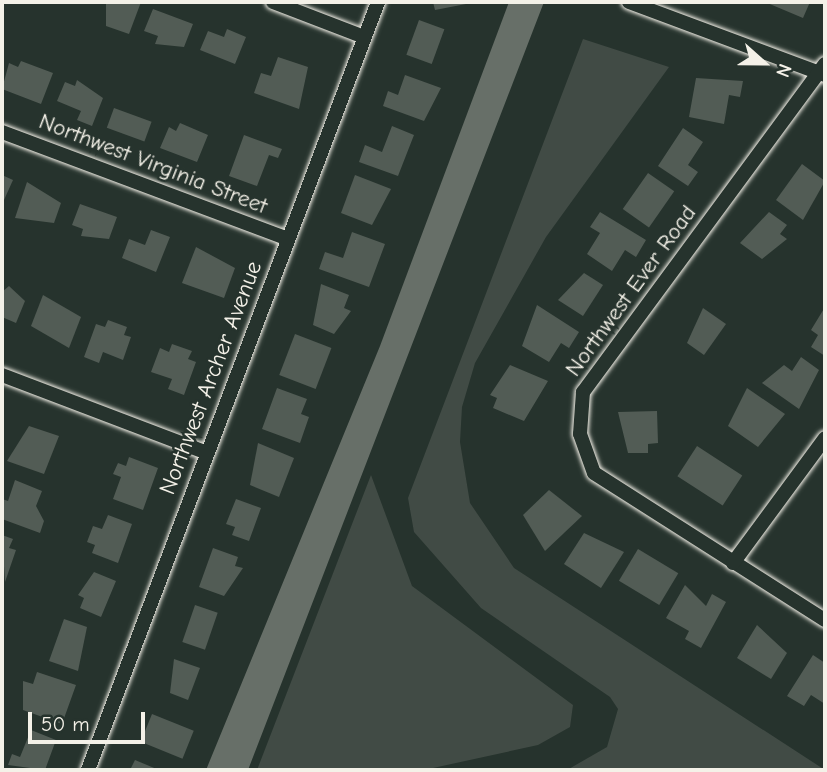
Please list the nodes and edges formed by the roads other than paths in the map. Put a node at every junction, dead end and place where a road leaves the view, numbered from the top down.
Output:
1 (273, 2) edge
2 (378, 2) edge
3 (629, 2) edge
4 (364, 37) junction
5 (824, 70) edge
6 (2, 131) edge
7 (288, 239) junction
8 (2, 374) edge
9 (825, 438) edge
10 (207, 453) junction
11 (733, 563) junction
12 (825, 620) edge
13 (88, 770) edge

1 - 4 street
2 - 4 street, Northwest Archer Avenue
3 - 5 street
4 - 7 street, Northwest Archer Avenue
5 - 11 street, Northwest Ever Road
6 - 7 street, Northwest Virginia Street
7 - 10 street, Northwest Archer Avenue
8 - 10 street
9 - 11 street
10 - 13 street, Northwest Archer Avenue
11 - 12 street, Northwest Ever Road

